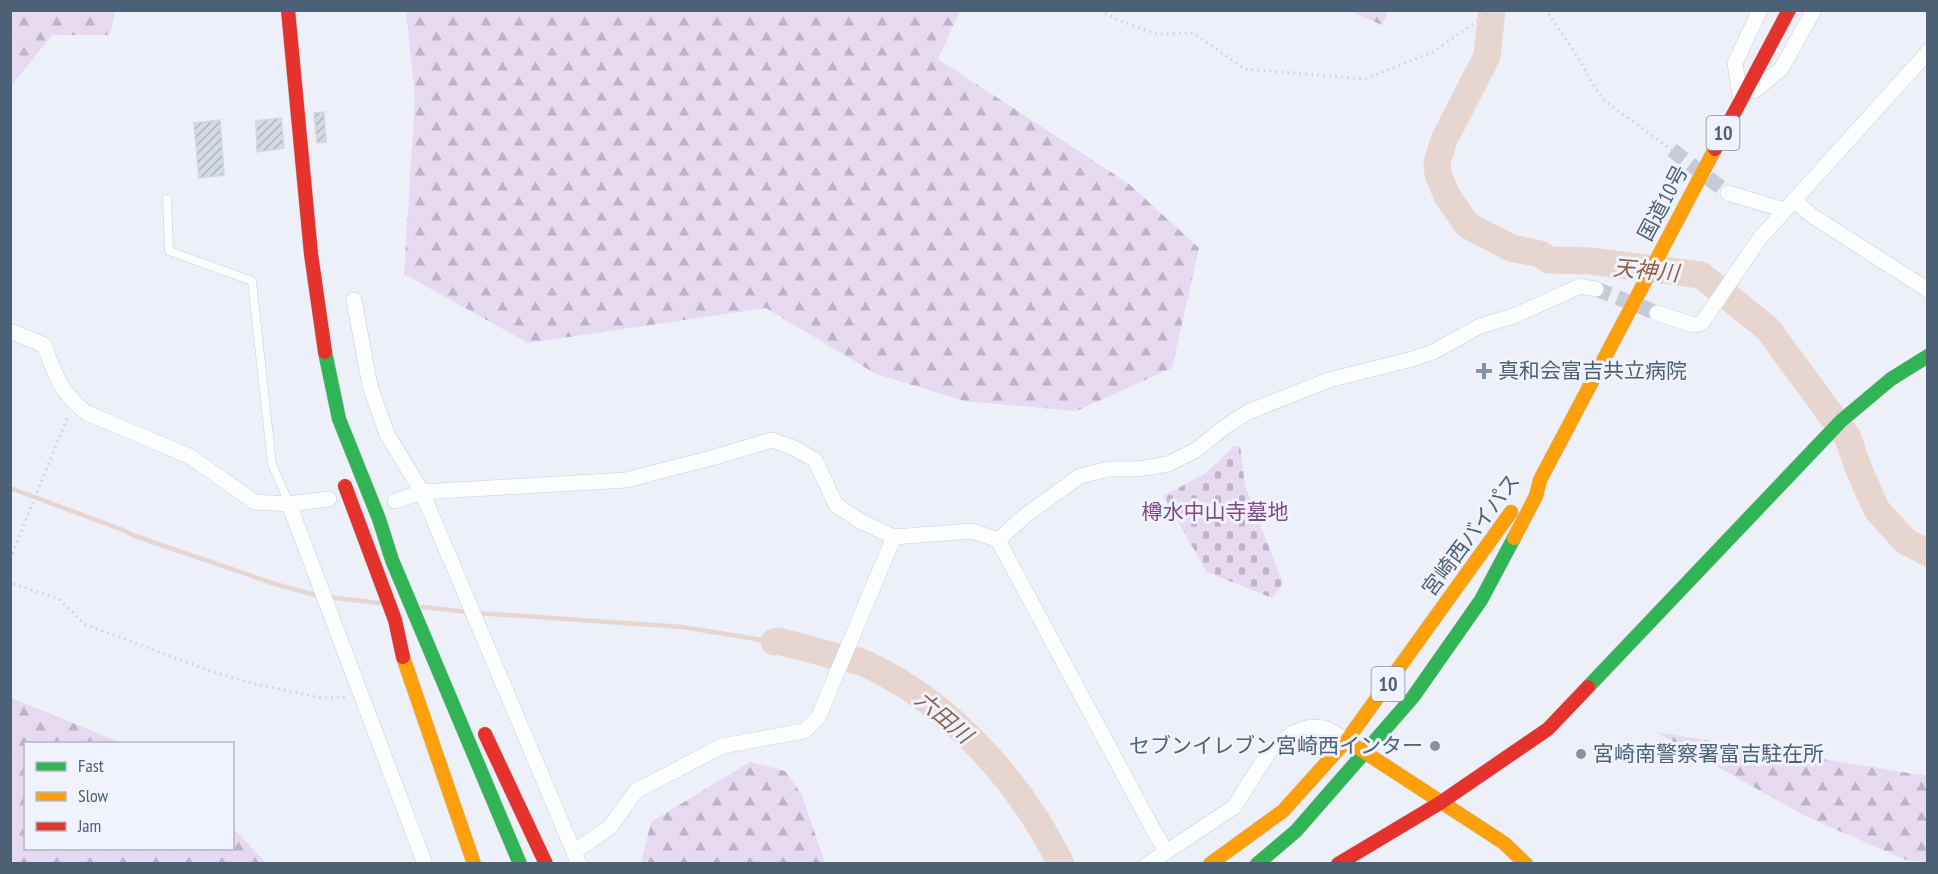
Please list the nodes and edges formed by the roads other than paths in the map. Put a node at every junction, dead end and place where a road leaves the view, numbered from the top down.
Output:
1 (288, 10) edge
2 (1760, 10) edge
3 (1789, 10) edge
4 (1814, 10) edge
5 (1928, 52) edge
6 (1740, 102) junction
7 (1728, 193) tunnel mouth
8 (167, 199) dead end
9 (1789, 205) junction
10 (1596, 289) tunnel mouth
11 (1928, 290) edge
12 (354, 300) dead end
13 (1656, 313) tunnel mouth
14 (10, 331) edge
15 (1928, 356) edge
16 (339, 468) dead end
17 (1540, 480) junction
18 (422, 492) junction
19 (329, 499) dead end
20 (395, 501) dead end
21 (289, 504) junction
22 (385, 534) junction
23 (894, 537) junction
24 (998, 540) junction
25 (427, 609) dead end
26 (395, 620) junction
27 (421, 667) dead end
28 (482, 726) dead end
29 (1347, 740) junction
30 (1366, 753) junction
31 (1440, 803) junction
32 (1166, 851) junction
33 (576, 858) edge
34 (425, 864) edge
35 (474, 864) edge
36 (520, 864) edge
37 (546, 864) edge
38 (1148, 864) edge
39 (1210, 864) edge
40 (1257, 864) edge
41 (1338, 864) edge
42 (1526, 864) edge

1 - 22 main road
2 - 6 street
3 - 6 main road, 国道10号 / 10
4 - 6 street
5 - 9 street
6 - 17 main road, 国道10号 / 10
7 - 9 street
8 - 21 lane
9 - 11 street
9 - 13 street
10 - 24 street
12 - 18 street
14 - 21 street
15 - 31 main road
16 - 26 main road
17 - 29 main road, 宮崎西バイパス / 10
17 - 30 main road, 宮崎西バイパス / 10
18 - 20 street
18 - 23 street
18 - 33 street
19 - 21 street
21 - 34 street
22 - 25 main road
22 - 36 main road
23 - 24 street
23 - 33 street
24 - 32 street
26 - 27 main road
26 - 35 main road
28 - 37 main road
29 - 30 main road
29 - 32 street
29 - 39 main road, 宮崎西バイパス / 10
30 - 31 main road
30 - 40 main road, 宮崎西バイパス / 10
31 - 41 main road
31 - 42 main road
32 - 38 street

